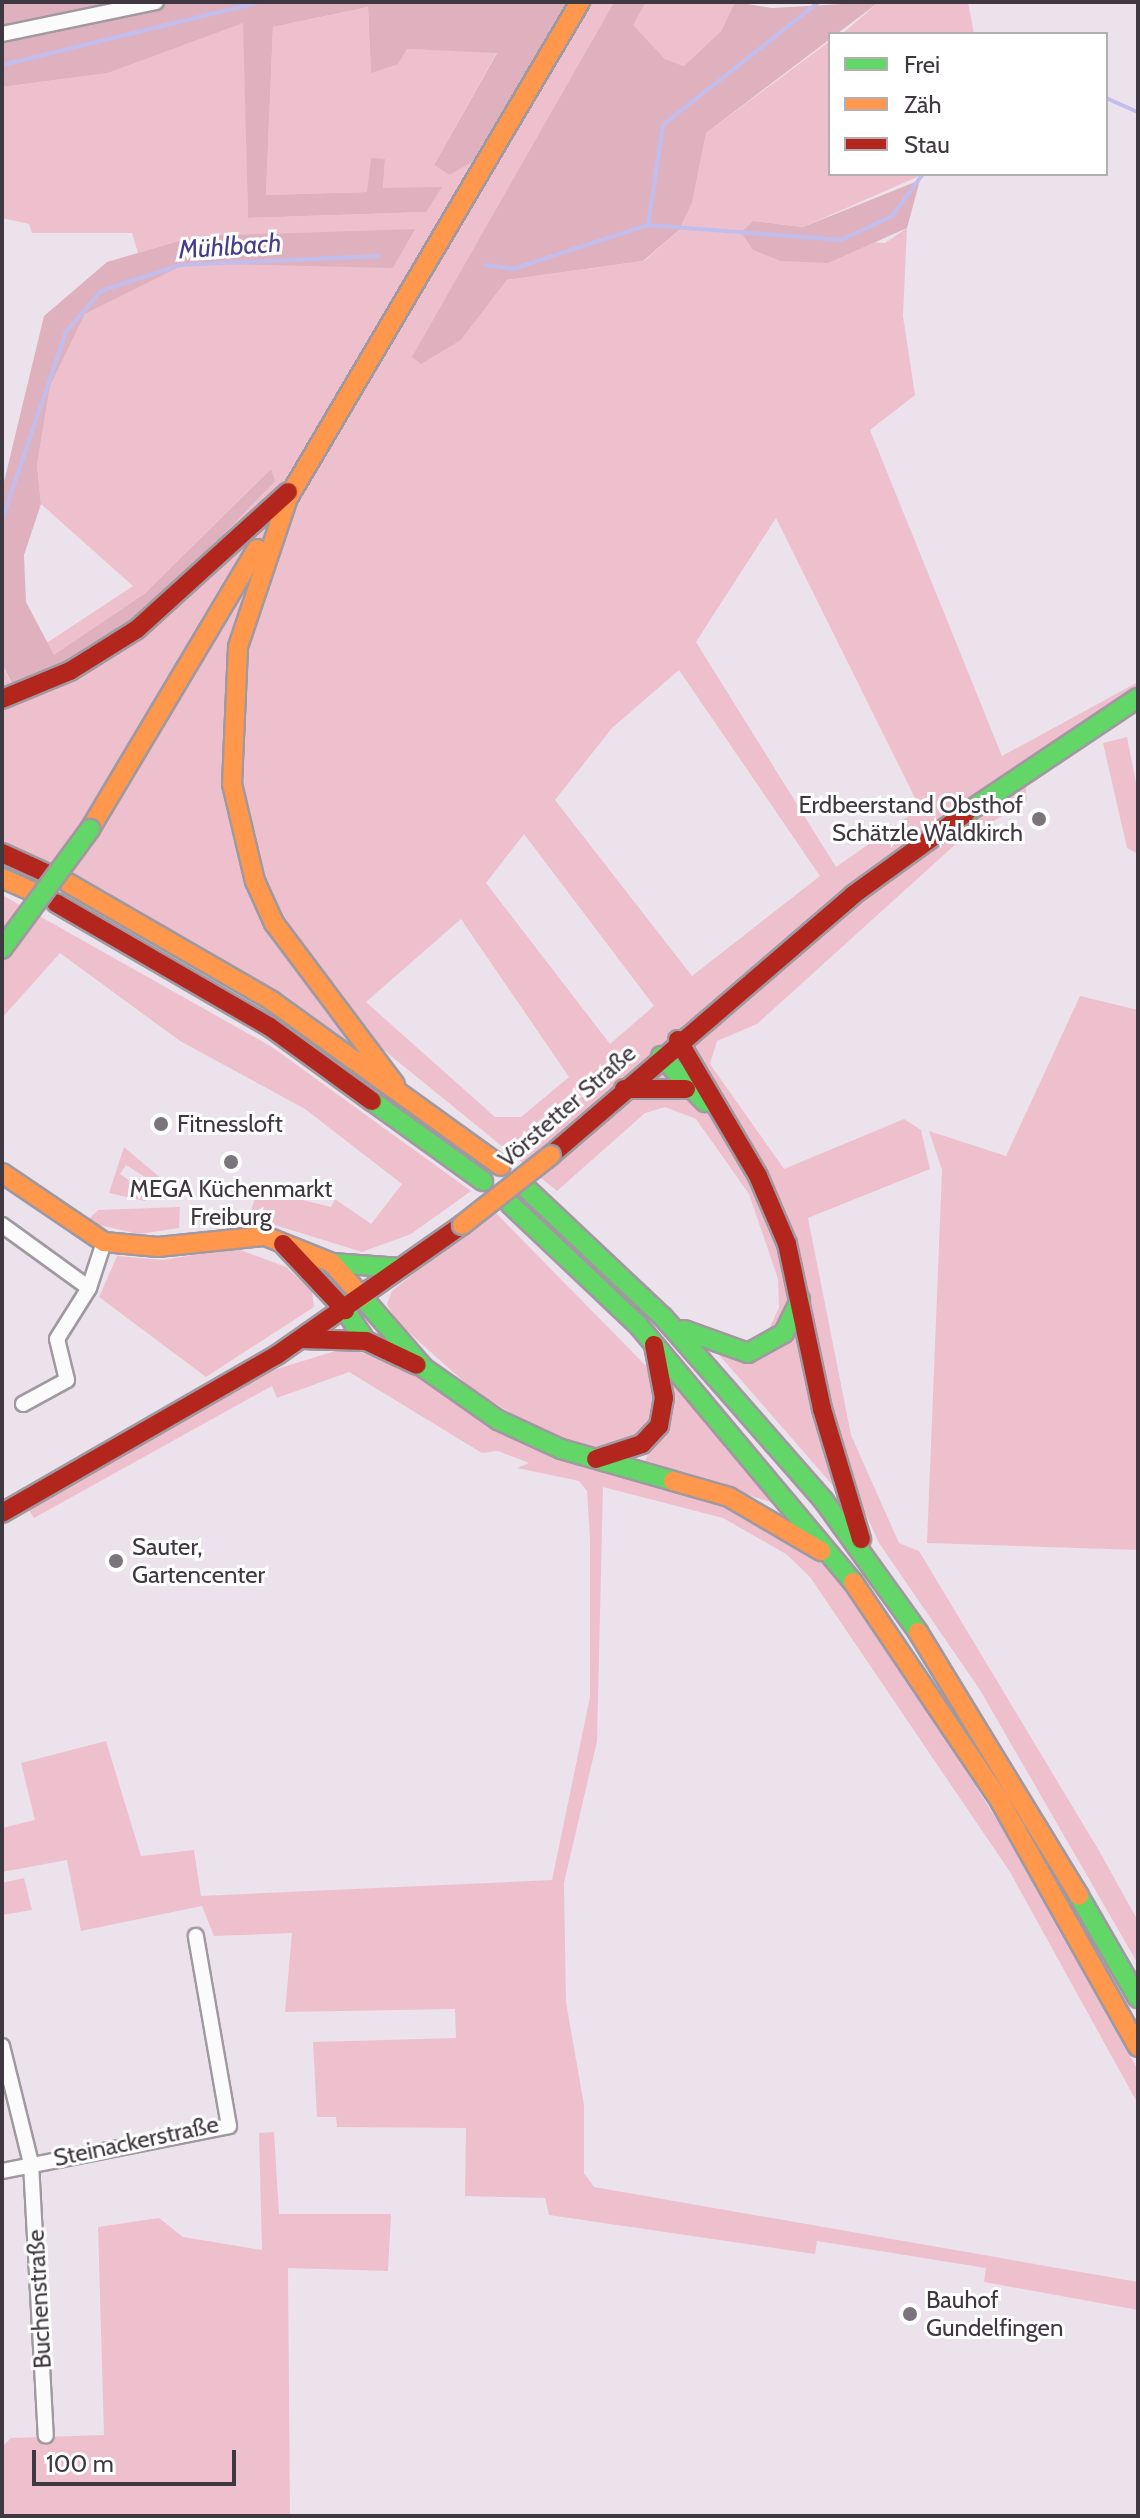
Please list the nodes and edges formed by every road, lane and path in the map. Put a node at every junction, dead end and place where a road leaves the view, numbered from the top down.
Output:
1 (156, 2) edge
2 (580, 2) edge
3 (2, 34) edge
4 (291, 490) junction
5 (1138, 698) edge
6 (2, 699) edge
7 (2, 853) edge
8 (46, 873) dead end
9 (2, 878) edge
10 (68, 883) dead end
11 (31, 891) dead end
12 (56, 903) dead end
13 (2, 949) edge
14 (678, 1040) junction
15 (661, 1056) junction
16 (395, 1085) junction
17 (624, 1089) junction
18 (686, 1089) junction
19 (711, 1107) junction
20 (501, 1166) dead end
21 (2, 1173) edge
22 (483, 1181) dead end
23 (528, 1190) dead end
24 (510, 1204) dead end
25 (2, 1225) edge
26 (280, 1241) junction
27 (104, 1242) junction
28 (332, 1263) junction
29 (401, 1268) junction
30 (89, 1288) junction
31 (362, 1297) junction
32 (800, 1300) junction
33 (345, 1310) junction
34 (663, 1317) junction
35 (302, 1339) junction
36 (366, 1341) junction
37 (654, 1345) junction
38 (424, 1368) junction
39 (23, 1404) dead end
40 (595, 1459) junction
41 (2, 1513) edge
42 (866, 1558) junction
43 (851, 1576) junction
44 (196, 1936) dead end
45 (1138, 1998) edge
46 (2, 2046) edge
47 (1138, 2047) edge
48 (31, 2163) junction
49 (2, 2171) edge
50 (46, 2436) dead end

1 - 3 street
2 - 4 main road
4 - 6 main road
4 - 13 main road, bridge
4 - 16 main road
5 - 14 main road, Vörstetter Straße
7 - 8 main road
9 - 11 main road
10 - 16 main road
12 - 22 main road
14 - 15 main road, Vörstetter Straße
14 - 19 main road
15 - 17 main road, Vörstetter Straße
15 - 18 main road
16 - 20 main road
17 - 18 main road
17 - 29 main road, Vörstetter Straße, bridge
18 - 19 main road
19 - 32 main road
21 - 27 main road
23 - 34 main road
24 - 37 main road
25 - 30 street
26 - 27 main road
26 - 28 main road
26 - 33 main road
27 - 30 street
28 - 29 main road
28 - 31 main road
29 - 31 main road, Vörstetter Straße
30 - 39 street
31 - 33 main road, Vörstetter Straße
31 - 38 main road
32 - 34 main road
32 - 42 main road
33 - 35 main road, Vörstetter Straße
33 - 36 main road
34 - 42 main road
35 - 36 main road
35 - 41 main road, Vörstetter Straße
36 - 38 main road
37 - 40 main road
37 - 43 main road
38 - 40 main road
40 - 43 main road
42 - 45 main road
43 - 47 main road
44 - 48 street, Steinackerstraße
46 - 48 street, Buchenstraße
48 - 49 street, Steinackerstraße
48 - 50 street, Buchenstraße

